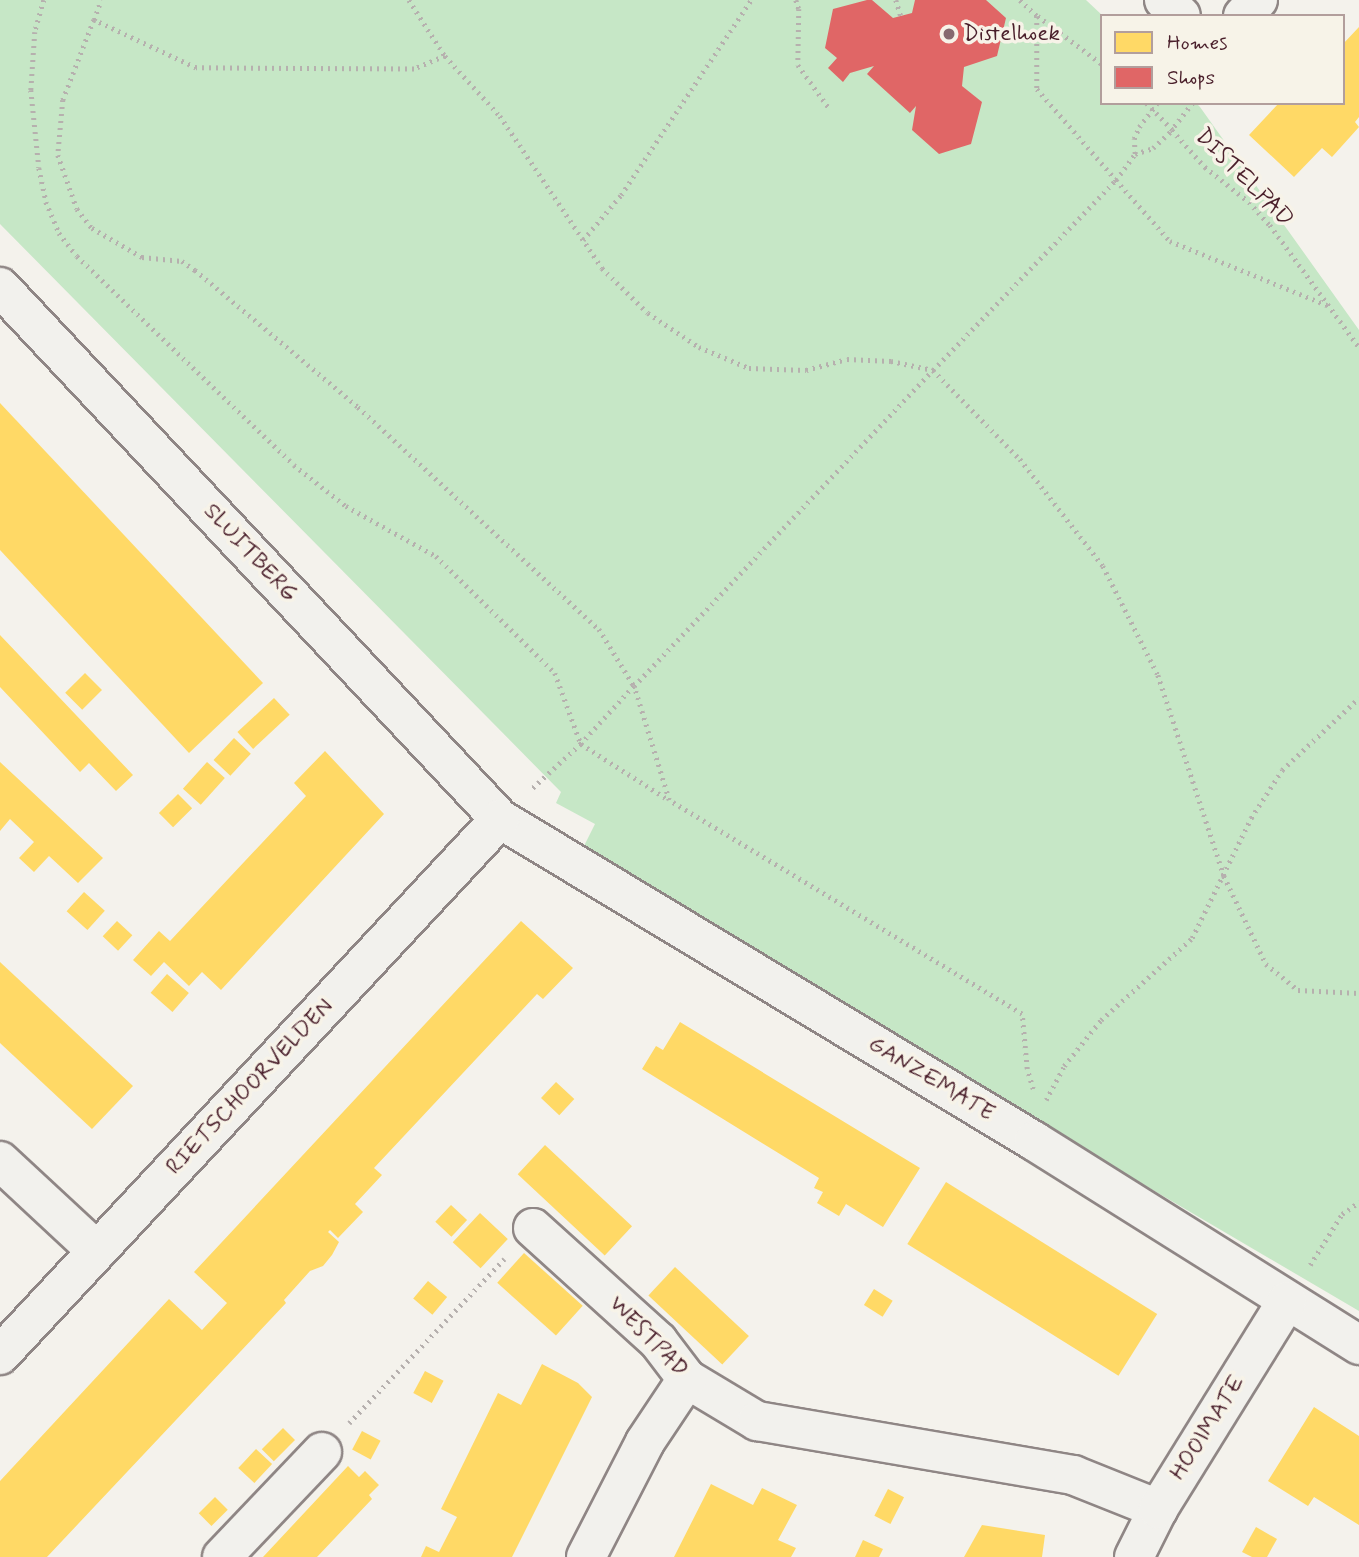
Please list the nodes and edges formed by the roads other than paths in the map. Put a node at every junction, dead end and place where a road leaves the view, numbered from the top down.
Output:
1 (1164, 0) edge
2 (1258, 0) edge
3 (1179, 14) edge
4 (1245, 14) edge
5 (0, 287) edge
6 (499, 819) junction
7 (0, 1161) edge
8 (533, 1228) road end
9 (97, 1251) junction
10 (1287, 1301) junction
11 (1359, 1345) edge
12 (0, 1355) edge
13 (687, 1378) junction
14 (322, 1452) road end
15 (1158, 1509) junction
16 (222, 1557) edge
17 (586, 1557) edge
18 (1134, 1557) edge

1 - 3 street
2 - 4 street
5 - 6 street, SLUITBERG
6 - 9 street, RIETSCHOORVELDEN
6 - 10 street, GANZEMATE
7 - 9 street
8 - 13 street, WESTPAD
9 - 12 street, RIETSCHOORVELDEN
10 - 11 street, GANZEMATE
10 - 15 street, HOOIMATE
13 - 15 street, WESTPAD
13 - 17 street
14 - 16 street
15 - 18 street, HOOIMATE

